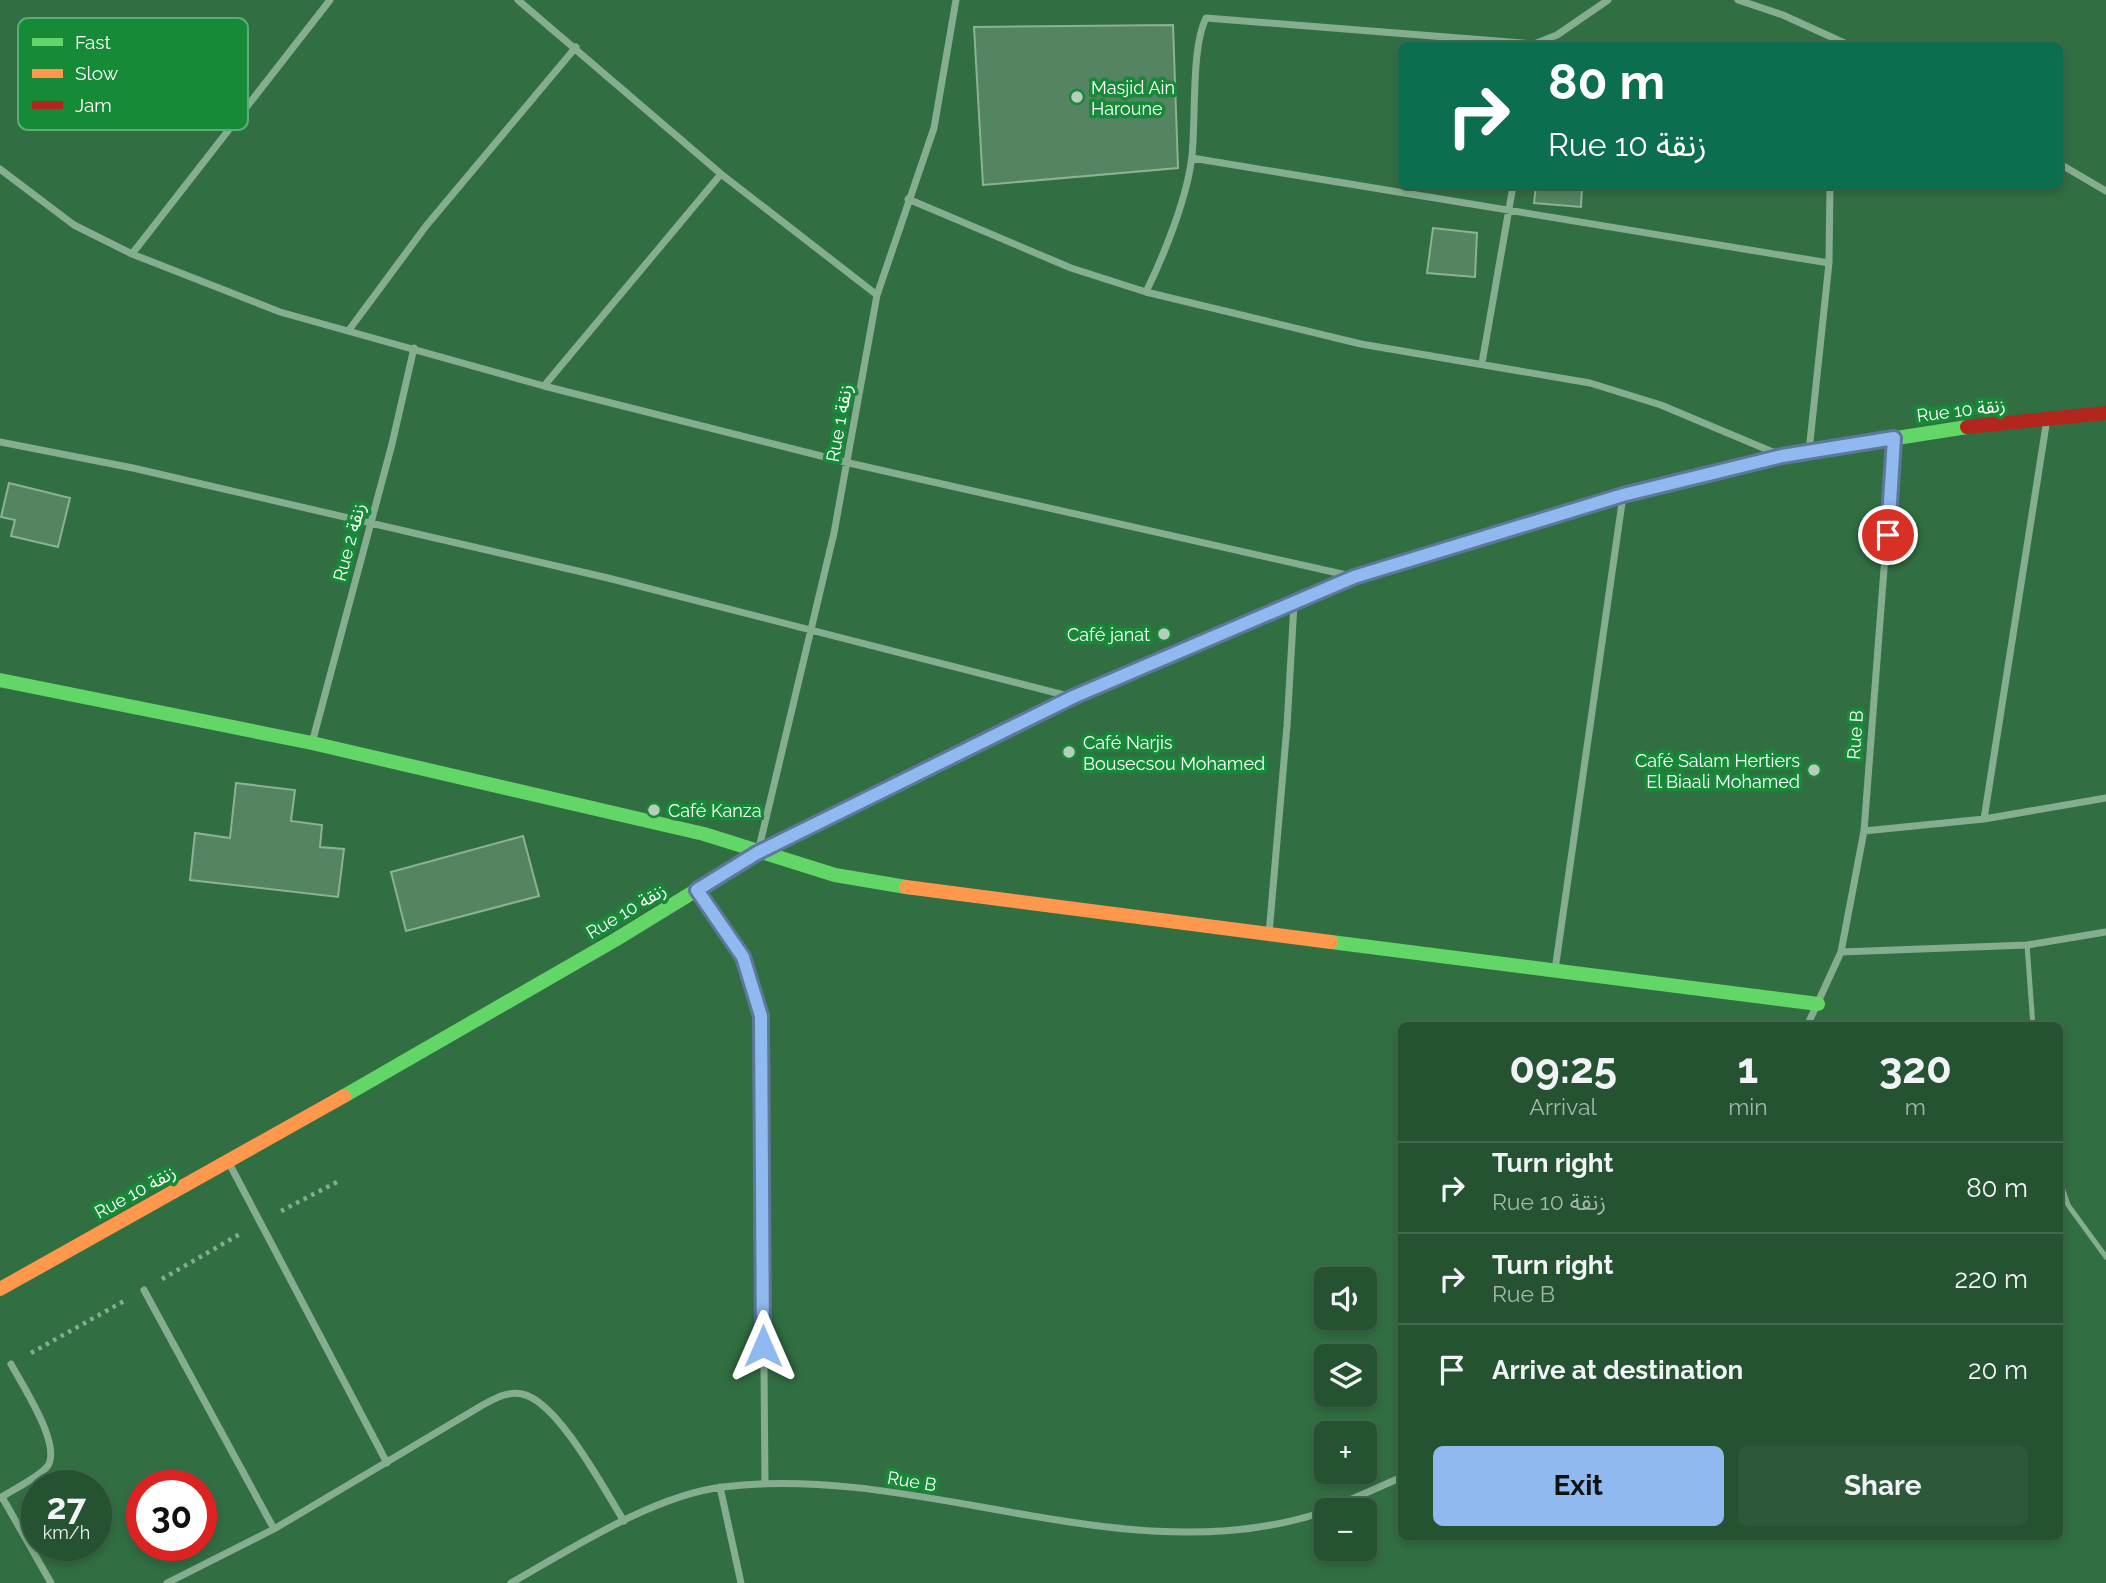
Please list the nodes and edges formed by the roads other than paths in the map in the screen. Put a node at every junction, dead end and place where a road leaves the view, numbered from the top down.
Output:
1 (330, 0) edge
2 (518, 0) edge
3 (956, 0) edge
4 (1608, 0) edge
5 (1738, 0) edge
6 (1498, 42) edge
7 (1541, 42) edge
8 (1842, 42) edge
9 (576, 47) junction
10 (248, 105) edge
11 (229, 130) edge
12 (1192, 158) junction
13 (2063, 166) edge
14 (0, 169) edge
15 (721, 174) junction
16 (1512, 189) edge
17 (1830, 189) edge
18 (2106, 191) edge
19 (908, 199) junction
20 (1509, 209) junction
21 (132, 254) junction
22 (1829, 263) junction
23 (1146, 292) junction
24 (877, 295) junction
25 (349, 330) junction
26 (414, 348) junction
27 (1482, 363) junction
28 (544, 386) junction
29 (2106, 413) edge
30 (2047, 419) junction
31 (1894, 438) junction
32 (1, 441) edge
33 (1809, 451) junction
34 (1782, 456) junction
35 (849, 463) junction
36 (1623, 495) junction
37 (370, 523) junction
38 (1354, 577) junction
39 (1294, 604) junction
40 (811, 628) junction
41 (0, 680) edge
42 (1073, 697) junction
43 (312, 744) junction
44 (2106, 798) edge
45 (1984, 820) junction
46 (1864, 831) junction
47 (757, 853) junction
48 (697, 890) junction
49 (2106, 932) edge
50 (1269, 934) junction
51 (2027, 945) junction
52 (1842, 952) junction
53 (1555, 970) junction
54 (1818, 1004) junction
55 (1809, 1022) edge
56 (2033, 1022) edge
57 (228, 1162) junction
58 (2063, 1190) edge
59 (2106, 1257) edge
60 (0, 1289) edge
61 (144, 1290) road end
62 (11, 1364) road end
63 (387, 1462) junction
64 (1398, 1479) edge
65 (765, 1484) junction
66 (720, 1487) junction
67 (1, 1498) edge
68 (1354, 1498) edge
69 (1314, 1513) edge
70 (624, 1521) junction
71 (274, 1529) junction
72 (51, 1583) edge
73 (167, 1583) edge
74 (511, 1583) edge
75 (741, 1583) edge

1 - 10 street
2 - 9 street
3 - 19 street, Rue 1 زنقة
4 - 7 street
5 - 8 street
6 - 12 street
9 - 15 street
9 - 25 street
11 - 21 street
12 - 20 street
12 - 23 street
13 - 18 street
14 - 21 street
15 - 24 street
15 - 28 street
16 - 20 street
17 - 22 street
19 - 23 street
19 - 24 street, Rue 1 زنقة
20 - 22 street
20 - 27 street
21 - 25 street
22 - 33 street
23 - 27 street
24 - 35 street, Rue 1 زنقة
25 - 26 street
26 - 28 street
26 - 37 street, Rue 2 زنقة
27 - 34 street
28 - 35 street
29 - 30 street, Rue 10 زنقة
30 - 31 street, Rue 10 زنقة
30 - 45 street
31 - 33 street, Rue 10 زنقة
31 - 46 street, Rue B
32 - 37 street
33 - 34 street, Rue 10 زنقة
34 - 36 street, Rue 10 زنقة
35 - 38 street
35 - 40 street, Rue 1 زنقة
36 - 38 street, Rue 10 زنقة
36 - 53 street
37 - 40 street
37 - 43 street, Rue 2 زنقة
38 - 39 street, Rue 10 زنقة
39 - 42 street, Rue 10 زنقة
39 - 50 street
40 - 42 street
40 - 47 street, Rue 1 زنقة
41 - 43 street
42 - 47 street, Rue 10 زنقة
43 - 47 street
44 - 45 street
45 - 46 street
46 - 52 street, Rue B
47 - 48 street, Rue 10 زنقة
47 - 50 street
48 - 57 street, Rue 10 زنقة
48 - 65 street
49 - 51 street
50 - 53 street
51 - 52 street
51 - 56 lane
52 - 54 street, Rue B
53 - 54 street
54 - 55 street, Rue B
57 - 60 street, Rue 10 زنقة
57 - 63 street
58 - 59 lane
61 - 71 street
62 - 67 street
63 - 70 street
63 - 71 street
64 - 68 street, Rue B
65 - 66 street, Rue B
65 - 69 street, Rue B
66 - 70 street, Rue B
66 - 75 street
67 - 72 street
70 - 74 street, Rue B
71 - 73 street

